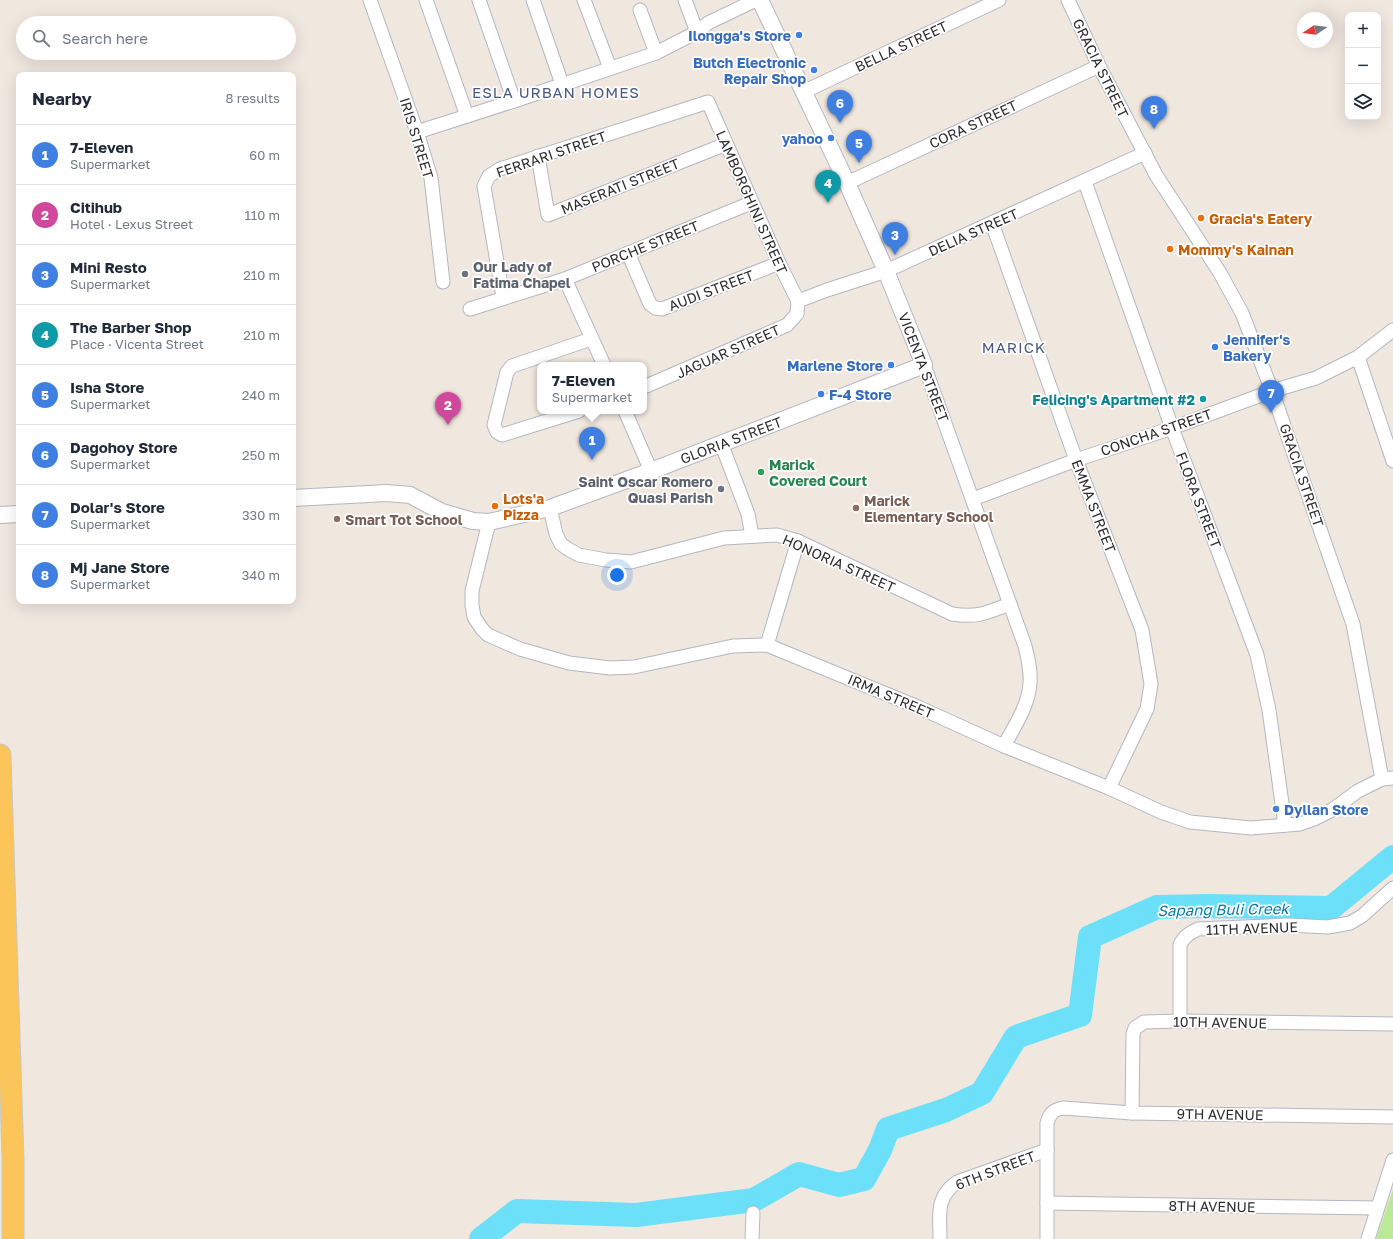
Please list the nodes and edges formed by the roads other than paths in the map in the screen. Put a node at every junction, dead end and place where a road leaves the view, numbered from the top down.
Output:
1 (370, 0) edge
2 (426, 0) edge
3 (479, 0) edge
4 (533, 0) edge
5 (584, 0) edge
6 (685, 0) edge
7 (756, 0) edge
8 (760, 0) edge
9 (999, 0) edge
10 (1068, 0) edge
11 (640, 10) dead end
12 (697, 32) junction
13 (656, 53) junction
14 (1099, 66) junction
15 (610, 68) junction
16 (562, 84) junction
17 (803, 92) junction
18 (514, 101) junction
19 (708, 102) joint
20 (467, 116) junction
21 (417, 132) junction
22 (726, 144) junction
23 (1145, 153) junction
24 (538, 156) junction
25 (847, 182) junction
26 (1085, 182) junction
27 (752, 202) junction
28 (992, 224) junction
29 (628, 253) junction
30 (779, 263) junction
31 (886, 271) junction
32 (565, 278) junction
33 (443, 282) dead end
34 (503, 297) junction
35 (798, 301) junction
36 (470, 308) dead end
37 (1393, 330) edge
38 (592, 339) junction
39 (1358, 357) junction
40 (603, 362) edge
41 (924, 365) junction
42 (647, 386) edge
43 (1272, 391) junction
44 (569, 414) edge
45 (626, 414) edge
46 (1172, 428) junction
47 (721, 443) junction
48 (1076, 460) junction
49 (1393, 461) edge
50 (651, 471) junction
51 (296, 498) edge
52 (973, 499) junction
53 (550, 508) junction
54 (16, 514) edge
55 (0, 515) edge
56 (489, 522) junction
57 (752, 536) junction
58 (798, 541) junction
59 (1010, 604) junction
60 (767, 645) junction
61 (1004, 746) junction
62 (0, 755) edge
63 (1388, 779) edge
64 (1109, 788) junction
65 (1284, 825) junction
66 (1393, 888) edge
67 (1180, 1021) junction
68 (1393, 1024) edge
69 (1132, 1113) junction
70 (1393, 1117) edge
71 (6, 1142) edge
72 (1047, 1150) junction
73 (1393, 1160) edge
74 (1047, 1203) junction
75 (1377, 1208) junction
76 (753, 1213) dead end
77 (13, 1239) edge
78 (752, 1239) edge
79 (940, 1239) edge
80 (1047, 1239) edge
81 (1368, 1239) edge

1 - 21 street, IRIS STREET
2 - 20 street
3 - 18 street
4 - 16 street
5 - 15 street
6 - 12 street
7 - 12 street
8 - 17 street, VICENTA STREET
9 - 17 street, BELLA STREET
10 - 14 street, GRACIA STREET
11 - 13 street
12 - 13 street
13 - 15 street
14 - 23 street, GRACIA STREET
14 - 25 street, CORA STREET
15 - 16 street
16 - 18 street
17 - 25 street, VICENTA STREET
18 - 20 street
19 - 22 street, LAMBORGHINI STREET
19 - 24 street, FERRARI STREET
20 - 21 street
21 - 33 street, IRIS STREET
22 - 24 street, MASERATI STREET
22 - 27 street, LAMBORGHINI STREET
23 - 26 street, DELIA STREET
23 - 43 street, GRACIA STREET
24 - 34 street, FERRARI STREET
25 - 31 street, VICENTA STREET
26 - 28 street, DELIA STREET
26 - 46 street, FLORA STREET
27 - 29 street, PORCHE STREET
27 - 30 street, LAMBORGHINI STREET
28 - 31 street, DELIA STREET
28 - 48 street, EMMA STREET
29 - 30 street, AUDI STREET
29 - 32 street, PORCHE STREET
30 - 35 street, LAMBORGHINI STREET
31 - 35 street, DELIA STREET
31 - 41 street, VICENTA STREET
32 - 34 street, PORCHE STREET
32 - 38 street
34 - 36 street, PORCHE STREET
35 - 42 street, JAGUAR STREET
37 - 39 street, CONCHA STREET
38 - 40 street
38 - 44 street
39 - 43 street, CONCHA STREET
39 - 49 street
41 - 47 street, GLORIA STREET
41 - 52 street, VICENTA STREET
43 - 46 street, CONCHA STREET
43 - 63 street, GRACIA STREET
45 - 50 street
46 - 48 street, CONCHA STREET
46 - 65 street, FLORA STREET
47 - 50 street, GLORIA STREET
47 - 57 street
48 - 52 street, CONCHA STREET
48 - 64 street, EMMA STREET
50 - 53 street, GLORIA STREET
51 - 56 street, GLORIA STREET
52 - 59 street, VICENTA STREET
53 - 56 street, GLORIA STREET
53 - 57 street, HONORIA STREET
54 - 55 street
56 - 60 street, IRMA STREET
57 - 58 street, HONORIA STREET
58 - 59 street, HONORIA STREET
58 - 60 street
59 - 61 street, VICENTA STREET
60 - 61 street, IRMA STREET
61 - 64 street, IRMA STREET
62 - 71 main road
63 - 65 street, IRMA STREET
64 - 65 street, IRMA STREET
66 - 67 street, 11TH AVENUE
67 - 68 street, 10TH AVENUE
67 - 69 street, 10TH AVENUE
69 - 70 street, 9TH AVENUE
69 - 72 street, 9TH AVENUE
71 - 77 main road
72 - 74 street
72 - 79 street, 6TH STREET
73 - 75 street
74 - 75 street, 8TH AVENUE
74 - 80 street
75 - 81 street
76 - 78 street

